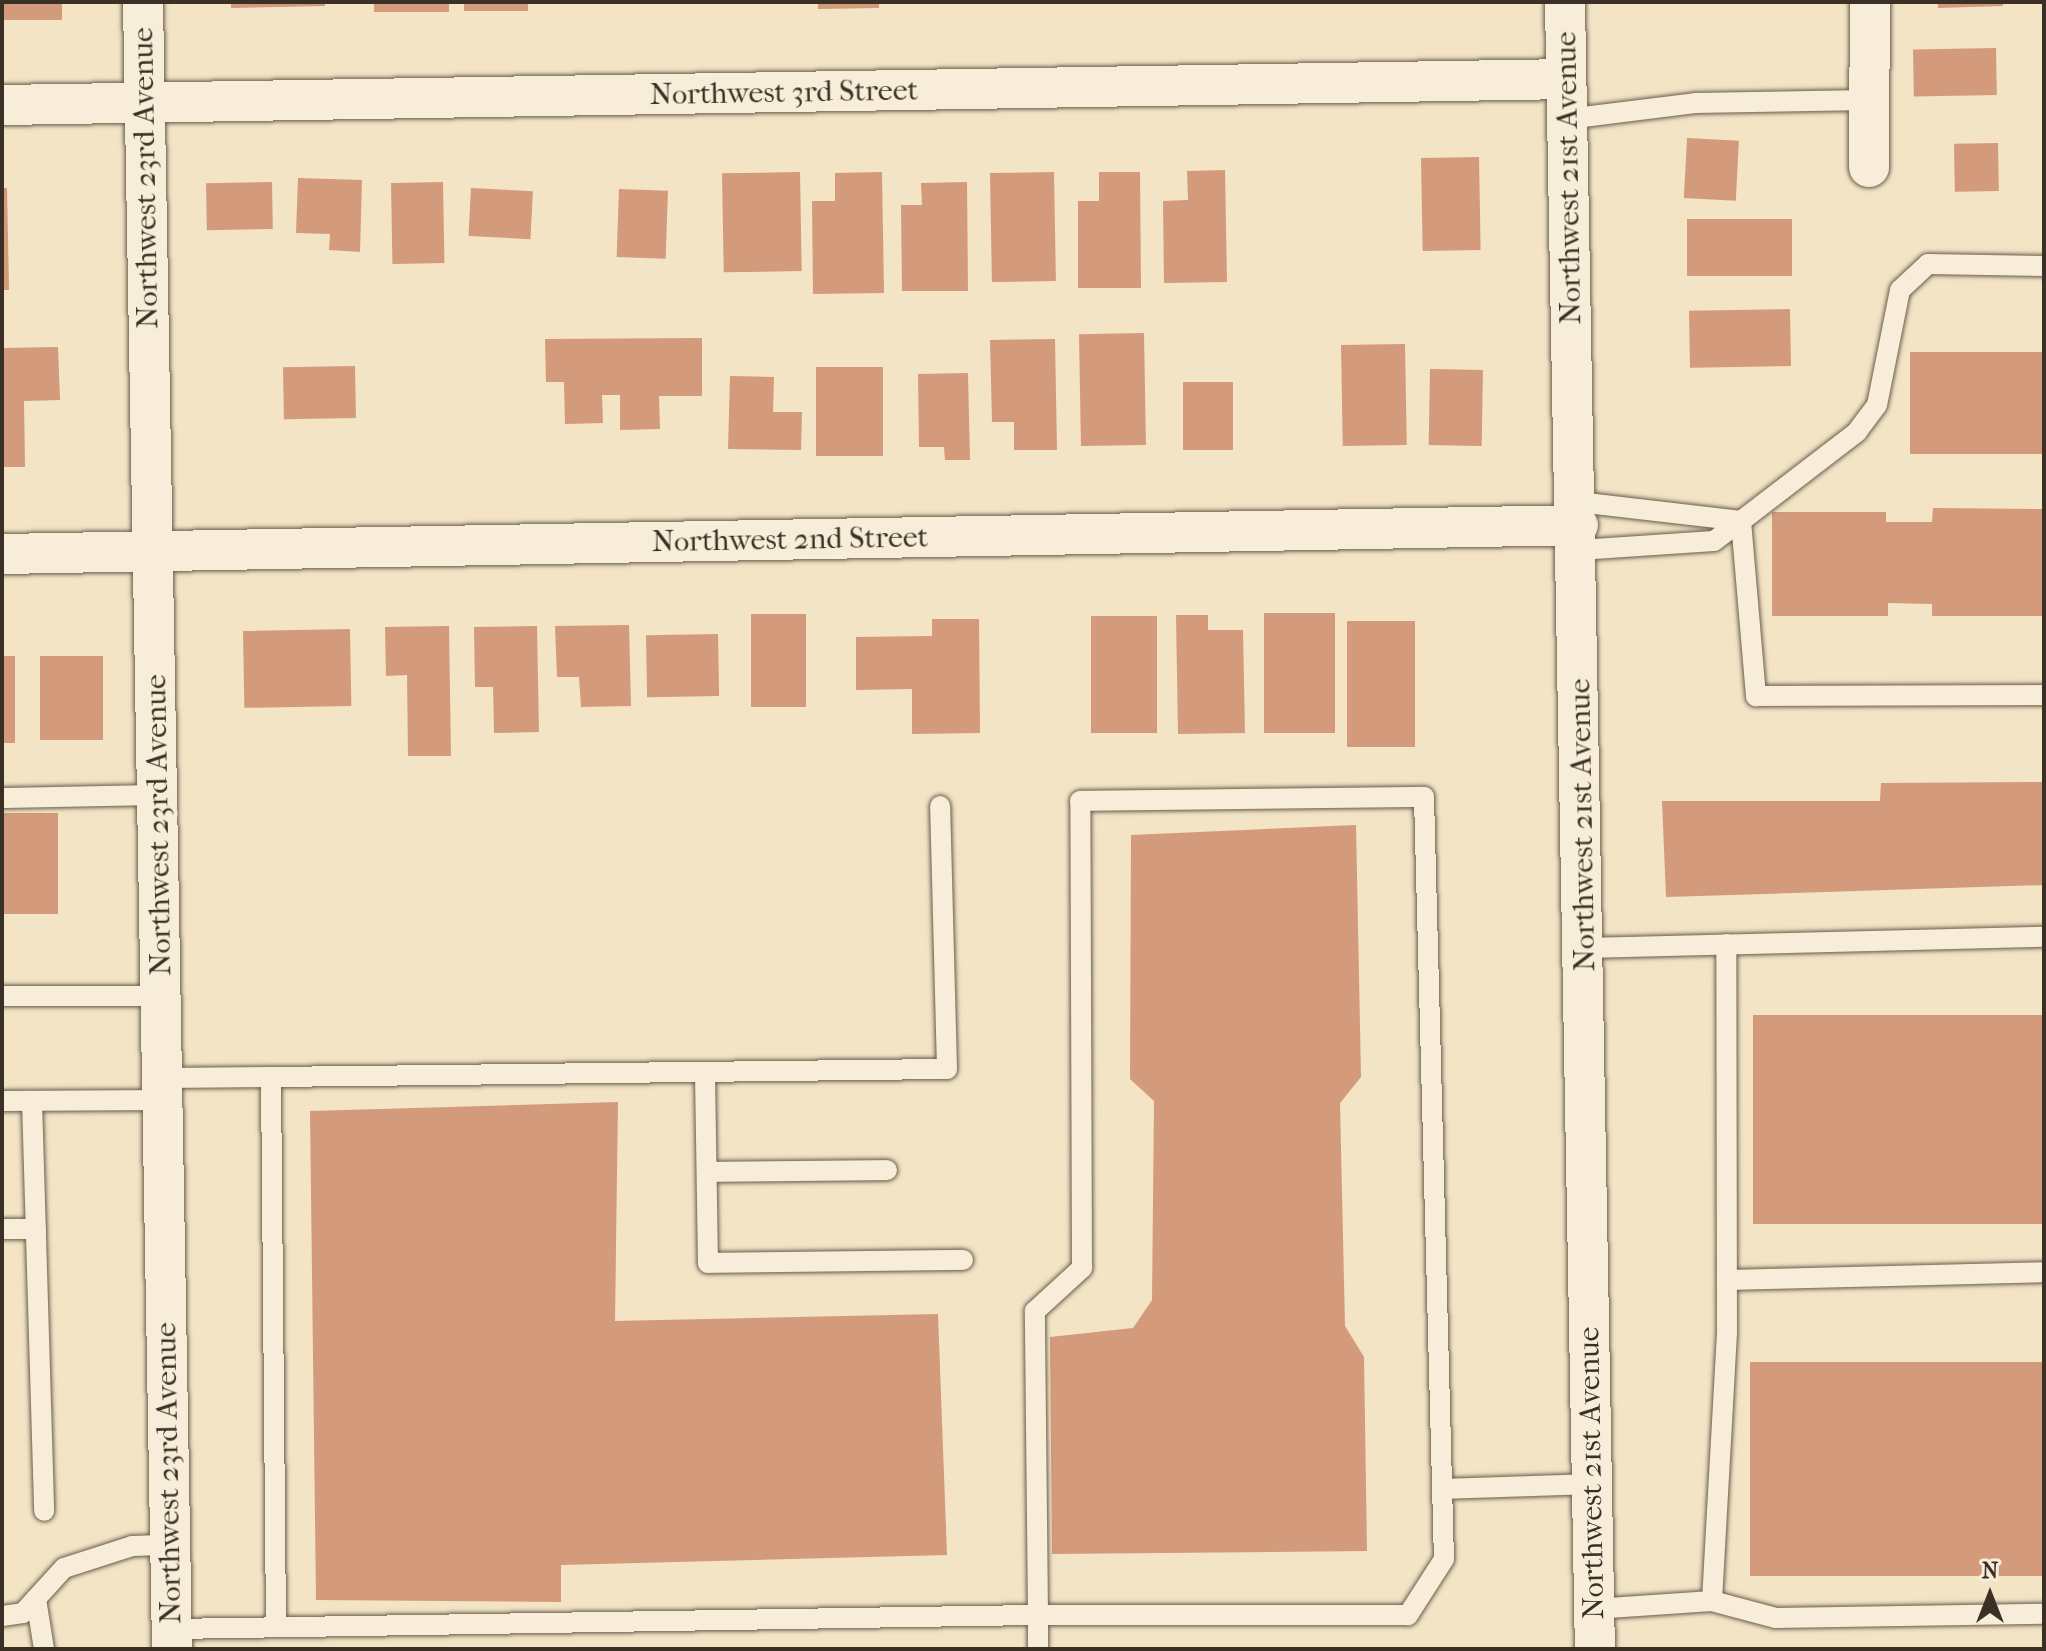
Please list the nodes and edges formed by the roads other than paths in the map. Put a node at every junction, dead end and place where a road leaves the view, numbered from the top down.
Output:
1 (143, 2) edge
2 (1565, 2) edge
3 (1870, 2) edge
4 (1566, 79) junction
5 (1869, 100) junction
6 (144, 104) junction
7 (2, 105) edge
8 (1567, 119) junction
9 (1869, 167) dead end
10 (2044, 266) edge
11 (1741, 521) junction
12 (1578, 526) junction
13 (154, 552) junction
14 (2, 554) edge
15 (2044, 695) edge
16 (158, 795) junction
17 (2, 798) edge
18 (940, 806) dead end
19 (2044, 937) edge
20 (1726, 944) junction
21 (1585, 948) junction
22 (2, 996) edge
23 (161, 996) junction
24 (705, 1074) junction
25 (271, 1077) junction
26 (163, 1089) junction
27 (2, 1101) edge
28 (32, 1101) junction
29 (887, 1170) dead end
30 (707, 1172) junction
31 (2, 1229) edge
32 (36, 1229) junction
33 (963, 1260) dead end
34 (2044, 1272) edge
35 (1727, 1280) junction
36 (1592, 1484) junction
37 (1443, 1489) junction
38 (44, 1511) dead end
39 (170, 1545) junction
40 (36, 1599) junction
41 (1712, 1601) junction
42 (1594, 1609) junction
43 (2044, 1614) edge
44 (1038, 1615) junction
45 (2, 1616) edge
46 (276, 1627) junction
47 (172, 1639) edge
48 (44, 1649) edge
49 (1038, 1649) edge
50 (1595, 1649) edge

1 - 6 street, Northwest 23rd Avenue
2 - 4 street, Northwest 21st Avenue
3 - 5 street
4 - 6 street, Northwest 3rd Street
4 - 8 street, Northwest 21st Avenue
5 - 8 lane
5 - 9 street
6 - 7 street, Northwest 3rd Street
6 - 13 street, Northwest 23rd Avenue
8 - 12 street, Northwest 21st Avenue
10 - 11 lane
11 - 12 lane
11 - 12 lane
11 - 15 lane
12 - 13 street, Northwest 2nd Street
12 - 21 street, Northwest 21st Avenue
13 - 14 street, Northwest 2nd Street
13 - 16 street, Northwest 23rd Avenue
16 - 17 lane
16 - 23 street, Northwest 23rd Avenue
18 - 24 lane
19 - 20 lane
20 - 21 lane
20 - 35 lane
21 - 36 street, Northwest 21st Avenue
22 - 23 lane
23 - 26 street, Northwest 23rd Avenue
24 - 25 lane
24 - 30 lane
25 - 26 lane
25 - 46 lane
26 - 28 lane
26 - 39 street, Northwest 23rd Avenue
27 - 28 lane
28 - 32 lane
29 - 30 lane
30 - 33 lane
31 - 32 lane
32 - 38 lane
34 - 35 lane
35 - 41 lane
36 - 37 lane
36 - 42 street, Northwest 21st Avenue
37 - 44 lane
37 - 44 lane
39 - 40 lane
39 - 47 street, Northwest 23rd Avenue
40 - 45 lane
40 - 48 lane
41 - 42 lane
41 - 43 lane
42 - 50 street, Northwest 21st Avenue
44 - 46 lane
44 - 49 lane
46 - 47 lane

